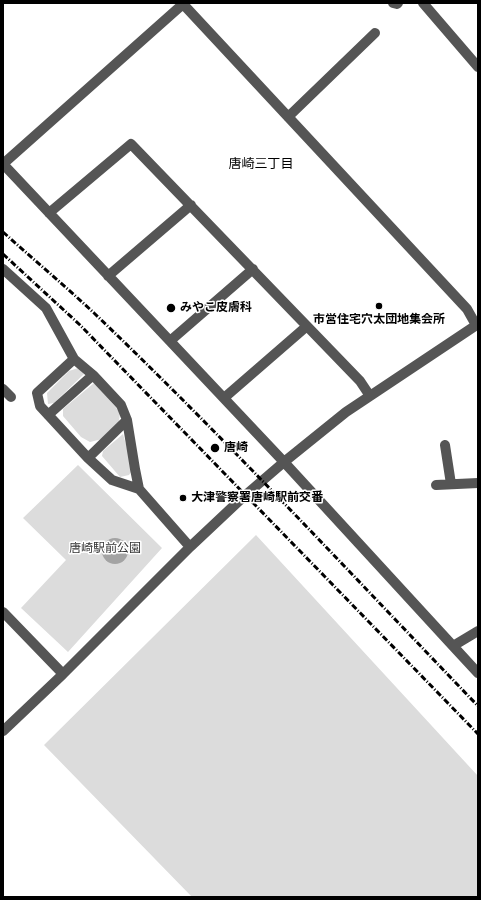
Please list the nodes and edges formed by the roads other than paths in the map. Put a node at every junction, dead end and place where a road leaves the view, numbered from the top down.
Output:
1 (393, 3) edge
2 (398, 3) edge
3 (423, 3) edge
4 (183, 4) edge
5 (375, 33) dead end
6 (478, 67) edge
7 (288, 117) junction
8 (3, 164) edge
9 (191, 205) junction
10 (49, 213) junction
11 (3, 269) edge
12 (253, 269) junction
13 (108, 276) junction
14 (477, 325) edge
15 (307, 326) junction
16 (170, 341) junction
17 (74, 359) junction
18 (93, 375) junction
19 (3, 389) edge
20 (370, 396) junction
21 (11, 397) dead end
22 (224, 398) junction
23 (48, 415) junction
24 (127, 420) junction
25 (445, 445) dead end
26 (88, 458) junction
27 (284, 462) junction
28 (478, 483) edge
29 (436, 484) dead end
30 (451, 484) junction
31 (139, 489) junction
32 (190, 547) junction
33 (3, 612) edge
34 (478, 631) edge
35 (453, 646) junction
36 (478, 673) edge
37 (63, 674) junction
38 (3, 731) edge

1 - 2 street
3 - 6 street
4 - 7 street
4 - 8 street
5 - 7 street
7 - 14 street
8 - 10 street
9 - 10 street
9 - 12 street
9 - 13 street
10 - 13 street
11 - 17 street
12 - 15 street
12 - 16 street
13 - 16 street
14 - 20 street
15 - 20 street
15 - 22 street
16 - 22 street
17 - 18 street
17 - 23 street
18 - 23 street
18 - 24 street
19 - 21 street
20 - 27 street
22 - 27 street
23 - 26 street
24 - 26 street
24 - 31 street
25 - 30 street
26 - 31 street
27 - 32 street
27 - 35 street
28 - 30 street
29 - 30 street
31 - 32 street
32 - 37 street
33 - 37 street
34 - 35 street
35 - 36 street
37 - 38 street

